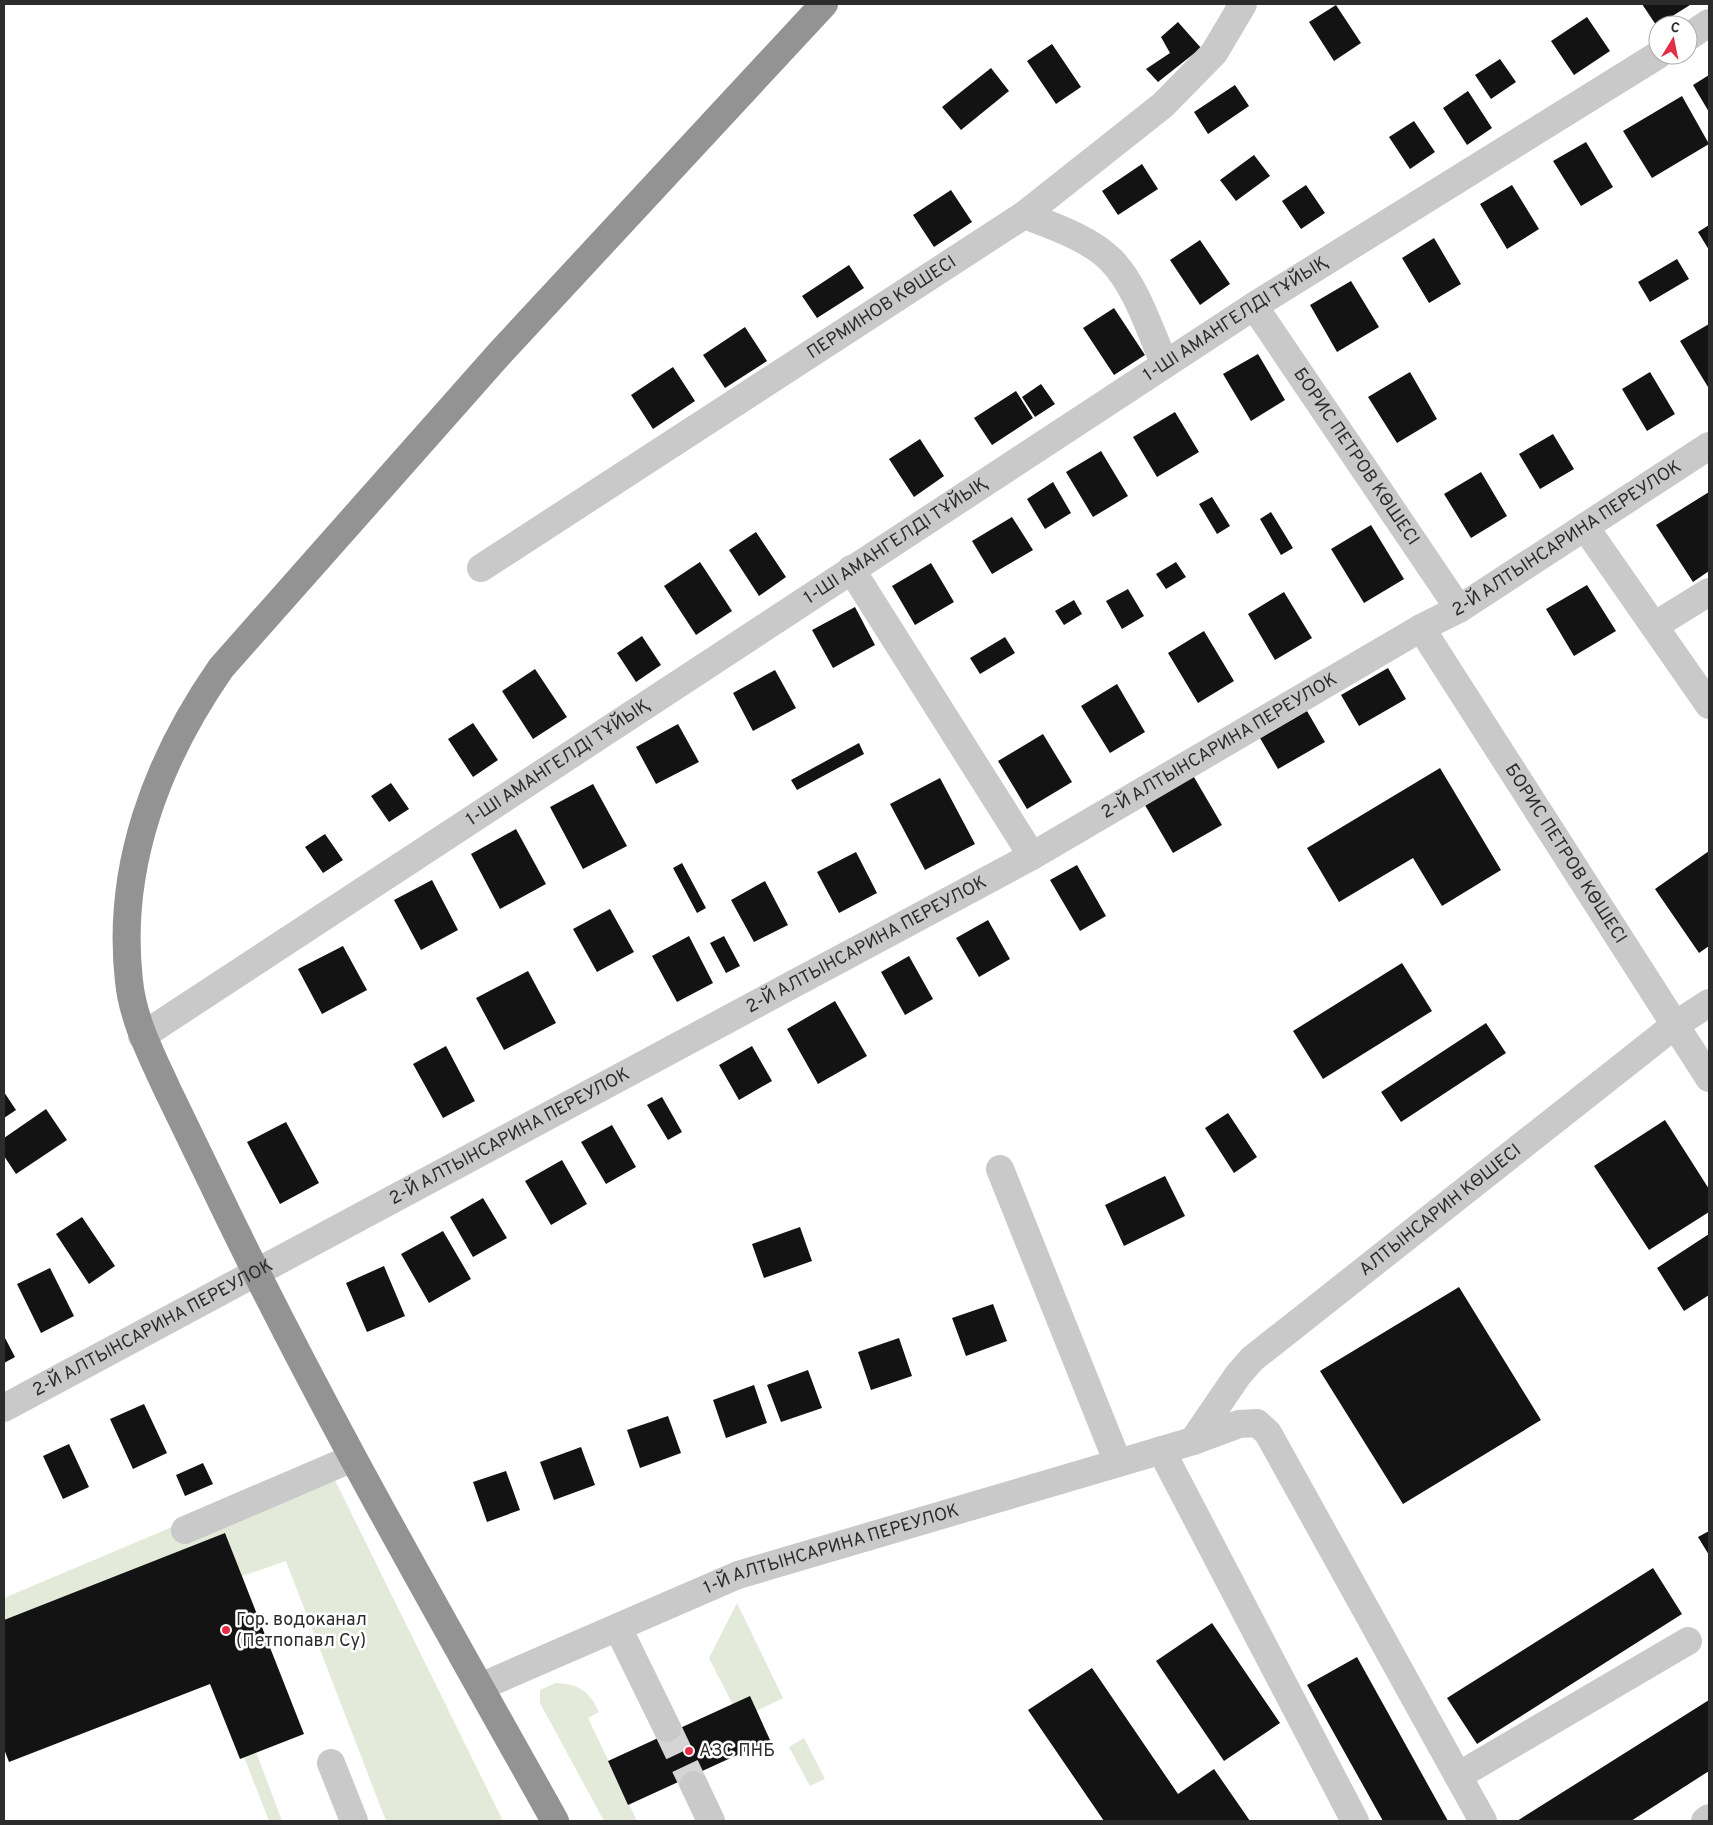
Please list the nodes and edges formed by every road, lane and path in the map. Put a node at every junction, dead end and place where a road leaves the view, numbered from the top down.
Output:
1 (824, 4) edge
2 (1243, 4) edge
3 (1709, 24) edge
4 (1698, 31) edge
5 (1648, 61) edge
6 (1024, 215) junction
7 (1254, 306) junction
8 (1165, 364) junction
9 (1709, 446) edge
10 (1585, 527) junction
11 (481, 568) dead end
12 (851, 569) junction
13 (1709, 592) edge
14 (1459, 609) junction
15 (1654, 626) junction
16 (1421, 628) junction
17 (1709, 705) edge
18 (1032, 856) junction
19 (1709, 1003) edge
20 (1675, 1025) junction
21 (142, 1036) junction
22 (1709, 1078) edge
23 (1000, 1169) dead end
24 (255, 1273) junction
25 (4, 1408) edge
26 (1193, 1441) junction
27 (1161, 1450) junction
28 (353, 1458) junction
29 (1118, 1463) junction
30 (185, 1530) dead end
31 (618, 1628) junction
32 (1688, 1641) dead end
33 (480, 1687) junction
34 (667, 1728) tunnel mouth
35 (331, 1763) dead end
36 (1458, 1776) junction
37 (694, 1785) tunnel mouth
38 (1709, 1818) edge
39 (354, 1821) edge
40 (555, 1821) edge
41 (711, 1821) edge
42 (1355, 1821) edge
43 (1483, 1821) edge
44 (1705, 1821) edge

1 - 21 highway
2 - 6 street, ПЕРМИНОВ КӨШЕСІ
3 - 4 street
5 - 7 street, 1-ШІ АМАНГЕЛДІ ТҰЙЫҚ
6 - 8 street
6 - 11 street, ПЕРМИНОВ КӨШЕСІ
7 - 8 street, 1-ШІ АМАНГЕЛДІ ТҰЙЫҚ
7 - 14 street, БОРИС ПЕТРОВ КӨШЕСІ
8 - 12 street, 1-ШІ АМАНГЕЛДІ ТҰЙЫҚ
9 - 10 street, 2-Й АЛТЫНСАРИНА ПЕРЕУЛОК
10 - 14 street, 2-Й АЛТЫНСАРИНА ПЕРЕУЛОК
10 - 15 street
12 - 18 street
12 - 21 street, 1-ШІ АМАНГЕЛДІ ТҰЙЫҚ
13 - 15 street
14 - 16 street, 2-Й АЛТЫНСАРИНА ПЕРЕУЛОК
15 - 17 street
16 - 18 street, 2-Й АЛТЫНСАРИНА ПЕРЕУЛОК
16 - 20 street, БОРИС ПЕТРОВ КӨШЕСІ
18 - 24 street, 2-Й АЛТЫНСАРИНА ПЕРЕУЛОК
19 - 20 street, АЛТЫНСАРИН КӨШЕСІ
20 - 22 street, БОРИС ПЕТРОВ КӨШЕСІ
20 - 26 street, АЛТЫНСАРИН КӨШЕСІ
21 - 24 highway
23 - 29 street
24 - 25 street, 2-Й АЛТЫНСАРИНА ПЕРЕУЛОК
24 - 28 highway
26 - 27 street, 1-Й АЛТЫНСАРИНА ПЕРЕУЛОК
26 - 36 street, 1-Й АЛТЫНСАРИНА ПЕРЕУЛОК
27 - 29 street, 1-Й АЛТЫНСАРИНА ПЕРЕУЛОК
27 - 42 street
28 - 30 street
28 - 33 highway
29 - 31 street, 1-Й АЛТЫНСАРИНА ПЕРЕУЛОК
31 - 33 street, 1-Й АЛТЫНСАРИНА ПЕРЕУЛОК
31 - 34 street
32 - 36 street
33 - 40 highway
35 - 39 street
36 - 43 street, 1-Й АЛТЫНСАРИНА ПЕРЕУЛОК
37 - 41 street
38 - 44 street

